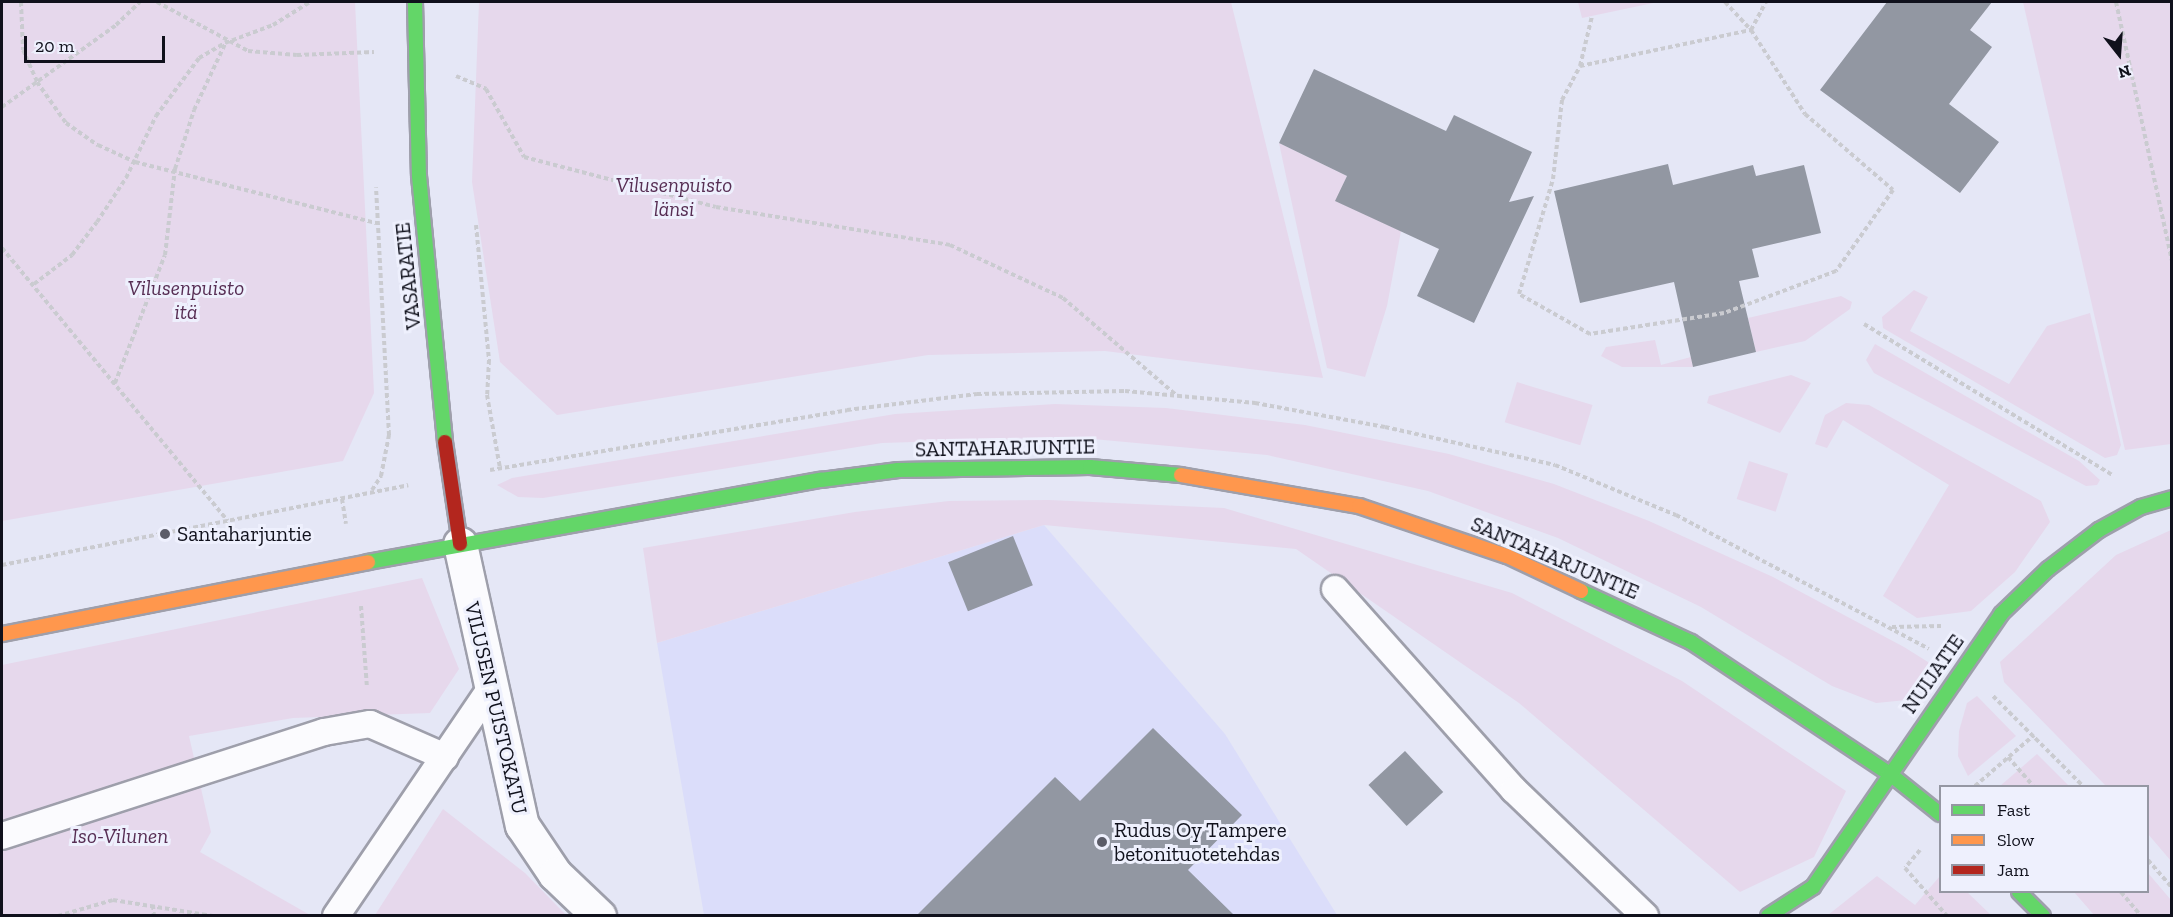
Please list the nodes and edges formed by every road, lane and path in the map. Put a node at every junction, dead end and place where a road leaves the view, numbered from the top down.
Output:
1 (21, 2) edge
2 (140, 2) edge
3 (157, 2) edge
4 (310, 2) edge
5 (416, 2) edge
6 (1725, 2) edge
7 (1766, 2) edge
8 (2116, 2) edge
9 (1592, 16) dead end
10 (1751, 30) junction
11 (228, 42) junction
12 (376, 42) dead end
13 (376, 52) junction
14 (414, 57) junction
15 (376, 63) dead end
16 (1580, 66) junction
17 (38, 82) junction
18 (2, 107) edge
19 (135, 162) junction
20 (175, 169) junction
21 (376, 178) dead end
22 (376, 223) junction
23 (476, 225) dead end
24 (2, 248) edge
25 (2172, 262) edge
26 (34, 285) junction
27 (1864, 324) dead end
28 (115, 383) junction
29 (1177, 396) dead end
30 (500, 468) dead end
31 (372, 491) dead end
32 (2172, 498) edge
33 (2141, 507) junction
34 (228, 521) dead end
35 (460, 544) junction
36 (1335, 588) dead end
37 (362, 609) dead end
38 (2, 634) edge
39 (490, 689) junction
40 (370, 724) junction
41 (2034, 735) dead end
42 (445, 757) junction
43 (2008, 757) junction
44 (1890, 774) junction
45 (1976, 785) edge
46 (2032, 785) edge
47 (1939, 812) edge
48 (2, 836) edge
49 (1926, 844) dead end
50 (2149, 861) edge
51 (2172, 888) edge
52 (2021, 893) edge
53 (2123, 893) edge
54 (153, 905) junction
55 (58, 915) edge
56 (154, 915) edge
57 (213, 915) edge
58 (336, 915) edge
59 (599, 915) edge
60 (1645, 915) edge
61 (1768, 915) edge
62 (1947, 915) edge
63 (2043, 915) edge
64 (2141, 915) edge

1 - 17 path
2 - 17 path
3 - 11 path
4 - 11 path
5 - 14 main road, VASARATIE
6 - 10 path
7 - 10 path
8 - 25 path
9 - 16 path
10 - 16 path
10 - 16 path
11 - 13 path
11 - 19 path
11 - 20 path
12 - 13 path
13 - 14 path
13 - 15 path
14 - 29 path
14 - 35 main road, VASARATIE
17 - 18 path
17 - 19 path
19 - 20 path
19 - 26 path
20 - 22 path
20 - 28 path
21 - 22 path
22 - 31 path
23 - 30 path
24 - 26 path
26 - 28 path
27 - 33 path
28 - 34 path
32 - 33 main road, NUIJATIE
33 - 44 main road, NUIJATIE
35 - 38 main road, SANTAHARJUNTIE
35 - 39 street, VILUSEN PUISTOKATU
35 - 44 main road, SANTAHARJUNTIE
36 - 60 lane
37 - 40 path
39 - 42 lane
39 - 59 street, VILUSEN PUISTOKATU
40 - 42 lane
40 - 48 lane
41 - 43 path
42 - 58 lane
43 - 45 path
43 - 46 path
44 - 47 main road, SANTAHARJUNTIE
44 - 61 main road, NUIJATIE
49 - 62 path
50 - 51 path
52 - 63 main road
53 - 64 path
54 - 55 path
54 - 56 path
54 - 57 path

